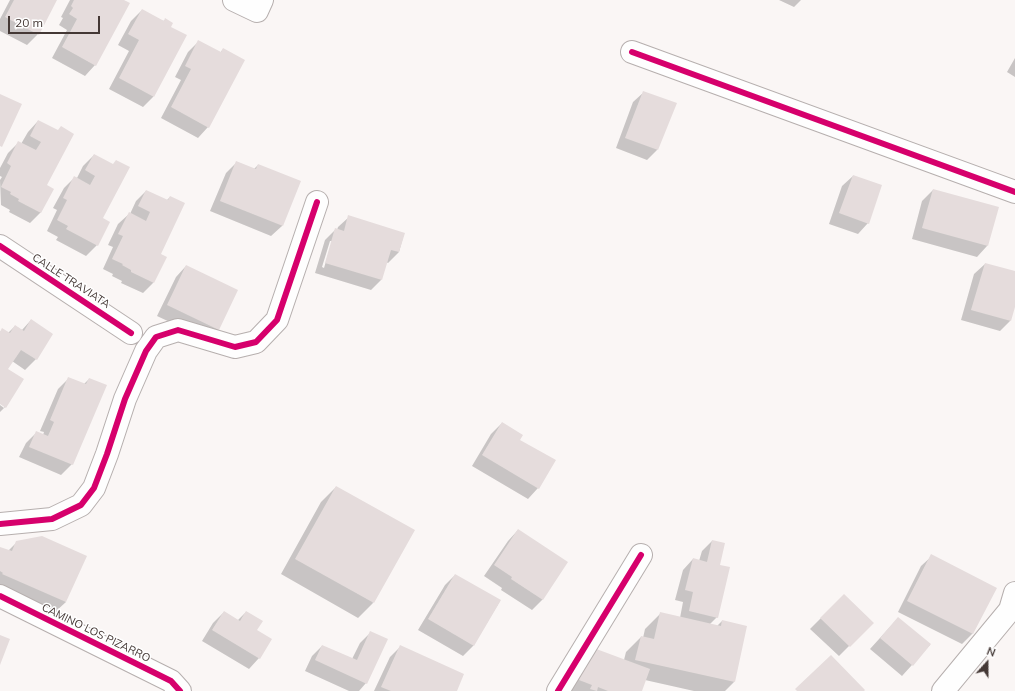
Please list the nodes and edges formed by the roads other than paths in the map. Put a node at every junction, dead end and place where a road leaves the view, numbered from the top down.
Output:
1 (234, 0) edge
2 (260, 5) edge
3 (632, 52) dead end
4 (1015, 192) edge
5 (318, 202) dead end
6 (0, 246) edge
7 (132, 332) dead end
8 (0, 524) edge
9 (641, 555) dead end
10 (1015, 593) edge
11 (0, 596) edge
12 (180, 691) edge
13 (558, 691) edge
14 (943, 691) edge

1 - 2 street
3 - 4 street
5 - 8 street
6 - 7 street, CALLE TRAVIATA
9 - 13 street
10 - 14 street
11 - 12 street, CAMINO LOS PIZARRO

